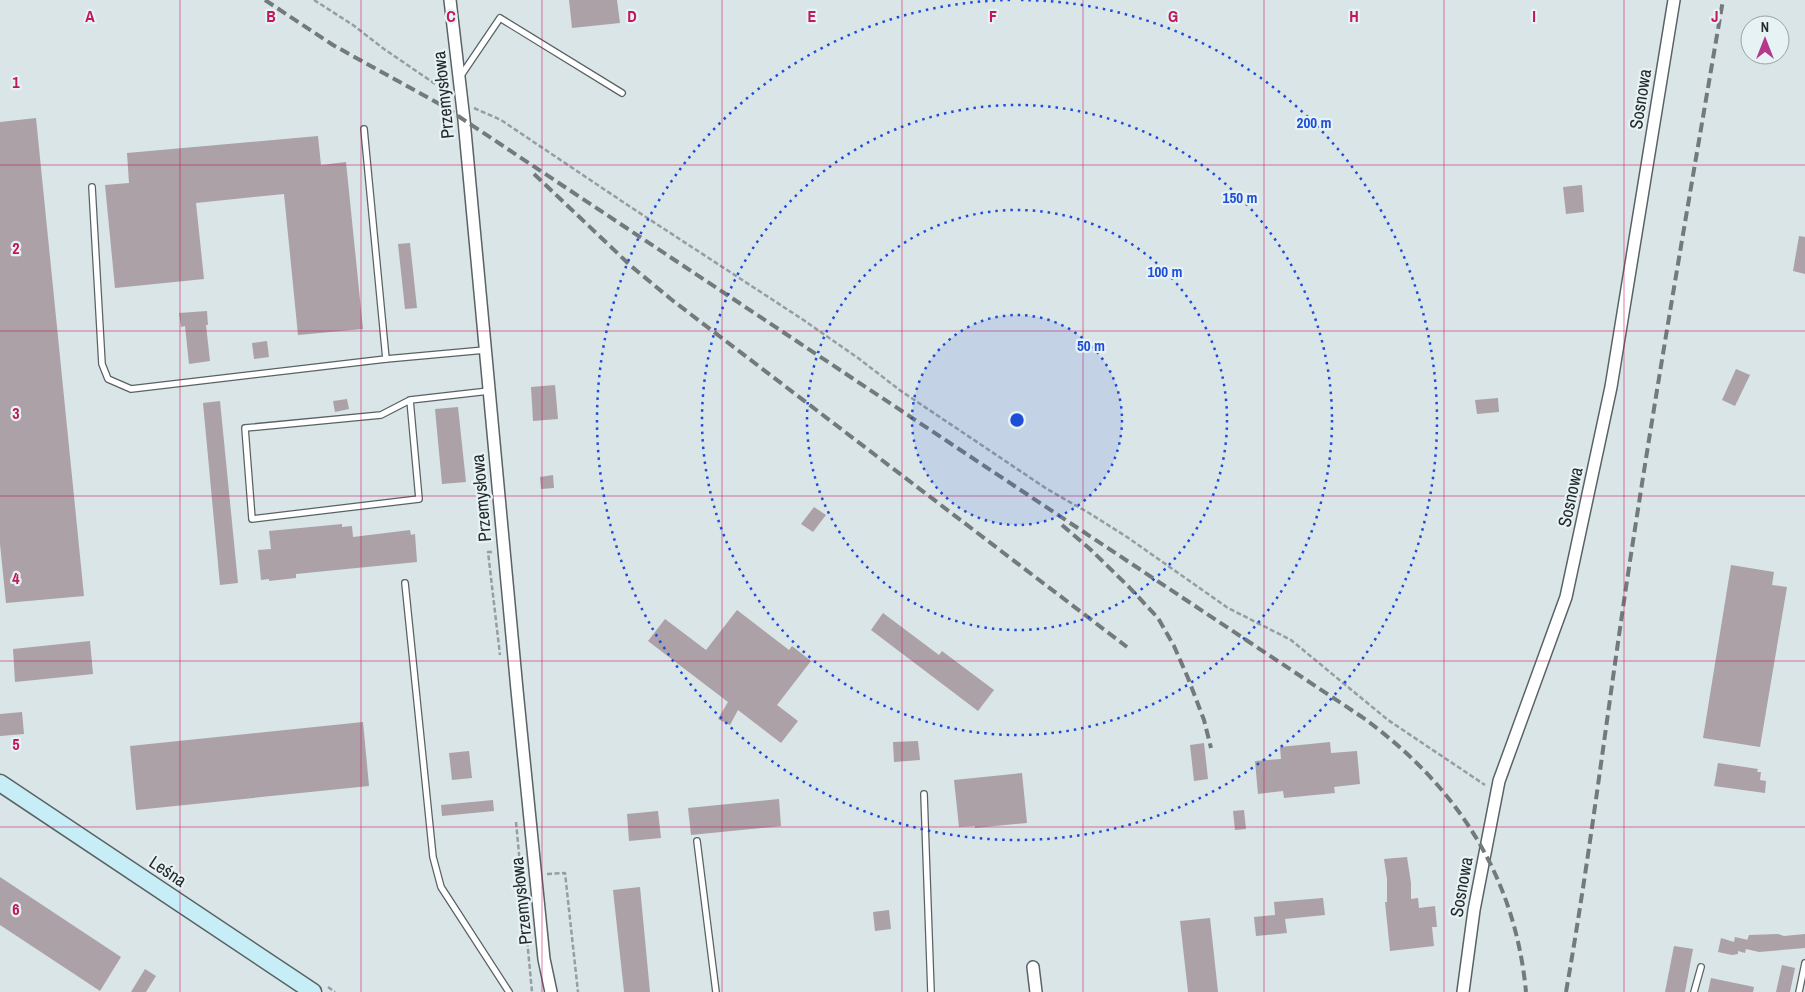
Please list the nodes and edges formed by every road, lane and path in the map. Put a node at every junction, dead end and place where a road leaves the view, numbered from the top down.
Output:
1 (314, 0) edge
2 (450, 0) edge
3 (1674, 0) edge
4 (459, 79) junction
5 (622, 93) dead end
6 (462, 102) junction
7 (364, 129) dead end
8 (92, 187) dead end
9 (485, 350) junction
10 (386, 359) junction
11 (489, 391) junction
12 (410, 400) junction
13 (405, 583) dead end
14 (0, 782) edge
15 (924, 794) dead end
16 (1496, 798) junction
17 (696, 841) dead end
18 (536, 874) junction
19 (1805, 963) edge
20 (1033, 967) dead end
21 (1701, 967) dead end
22 (313, 992) edge
23 (509, 992) edge
24 (550, 992) edge
25 (578, 992) edge
26 (716, 992) edge
27 (930, 992) edge
28 (1036, 992) edge
29 (1463, 992) edge
30 (1694, 992) edge
31 (1800, 992) edge

1 - 6 path
2 - 4 street, Przemysłowa
3 - 16 street, Sosnowa
4 - 5 lane
4 - 6 street, Przemysłowa
6 - 9 street, Przemysłowa
6 - 16 path
7 - 10 lane
8 - 10 lane
9 - 10 lane
9 - 11 street, Przemysłowa
11 - 12 lane
11 - 18 street, Przemysłowa
12 - 12 lane
13 - 23 lane
14 - 22 street, Leśna
15 - 27 lane
16 - 29 street, Sosnowa
17 - 26 lane
18 - 24 street, Przemysłowa
18 - 25 path
19 - 31 lane
20 - 28 street
21 - 30 lane

